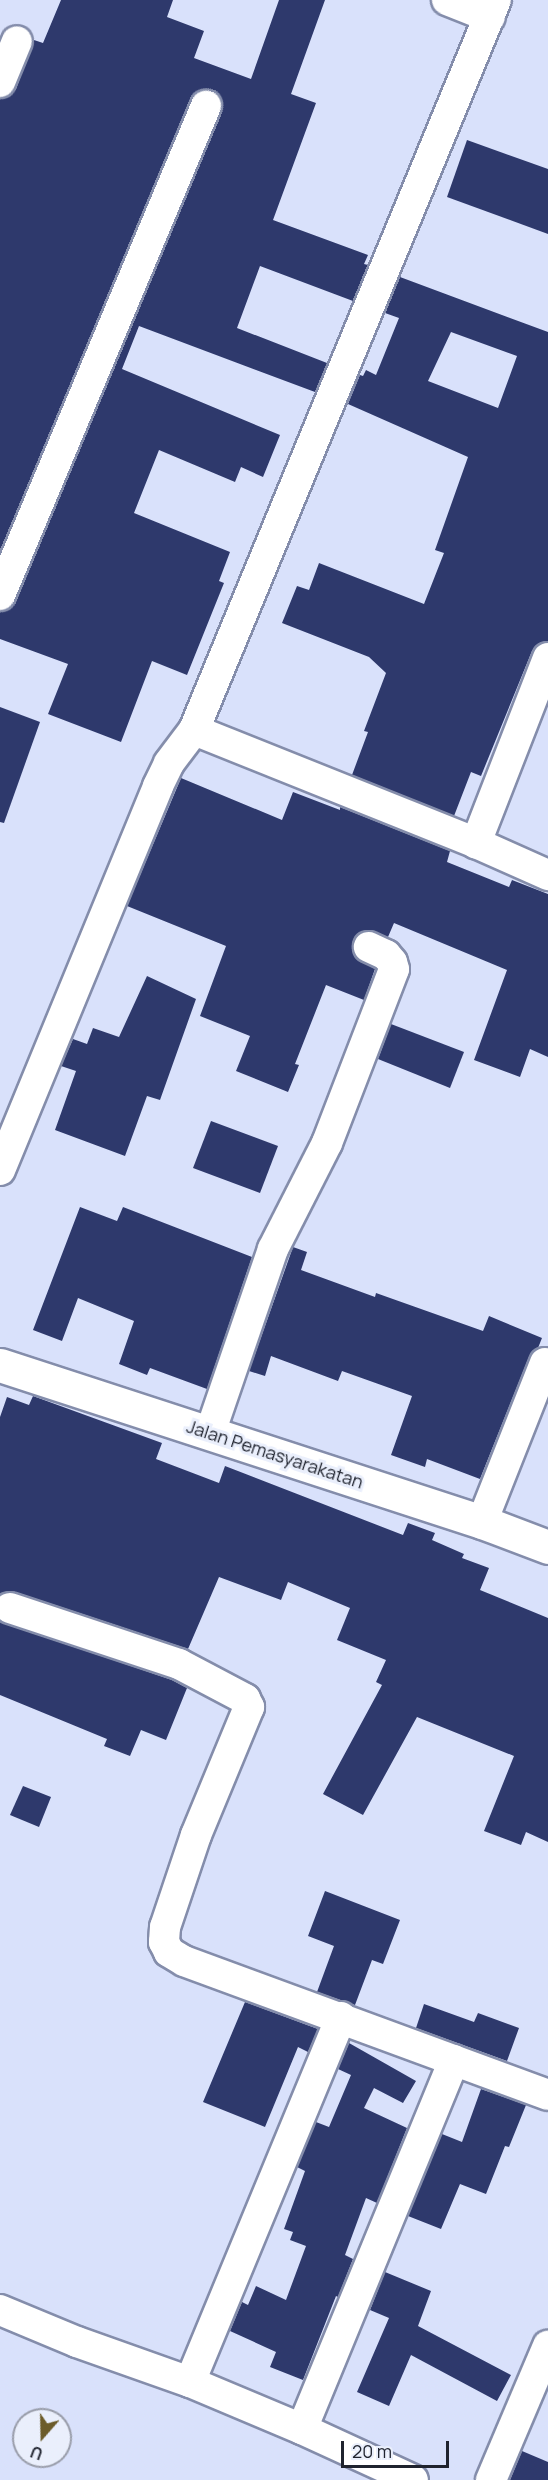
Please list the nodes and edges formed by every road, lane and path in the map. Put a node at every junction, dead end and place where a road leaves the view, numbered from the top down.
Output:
1 (447, 0) edge
2 (493, 8) edge
3 (17, 41) dead end
4 (0, 82) edge
5 (206, 106) dead end
6 (0, 595) edge
7 (548, 658) edge
8 (194, 730) junction
9 (476, 843) junction
10 (548, 875) edge
11 (369, 947) dead end
12 (0, 1170) edge
13 (544, 1363) dead end
14 (0, 1365) edge
15 (210, 1433) junction
16 (482, 1522) junction
17 (548, 1547) edge
18 (10, 1608) dead end
19 (341, 2017) junction
20 (454, 2060) junction
21 (548, 2095) edge
22 (0, 2310) edge
23 (548, 2346) edge
24 (190, 2382) junction
25 (302, 2429) junction
26 (413, 2480) edge
27 (491, 2480) edge

1 - 2 street
2 - 8 street
3 - 4 street
5 - 6 street
7 - 9 street
8 - 9 street
8 - 12 street
9 - 10 street
11 - 15 street
13 - 16 street
14 - 15 street, Jalan Pemasyarakatan
15 - 16 street, Jalan Pemasyarakatan
16 - 17 street, Jalan Pemasyarakatan
18 - 19 street
19 - 20 street
19 - 24 street
20 - 21 street
20 - 25 street
22 - 24 street
23 - 27 street
24 - 25 street
25 - 26 street

